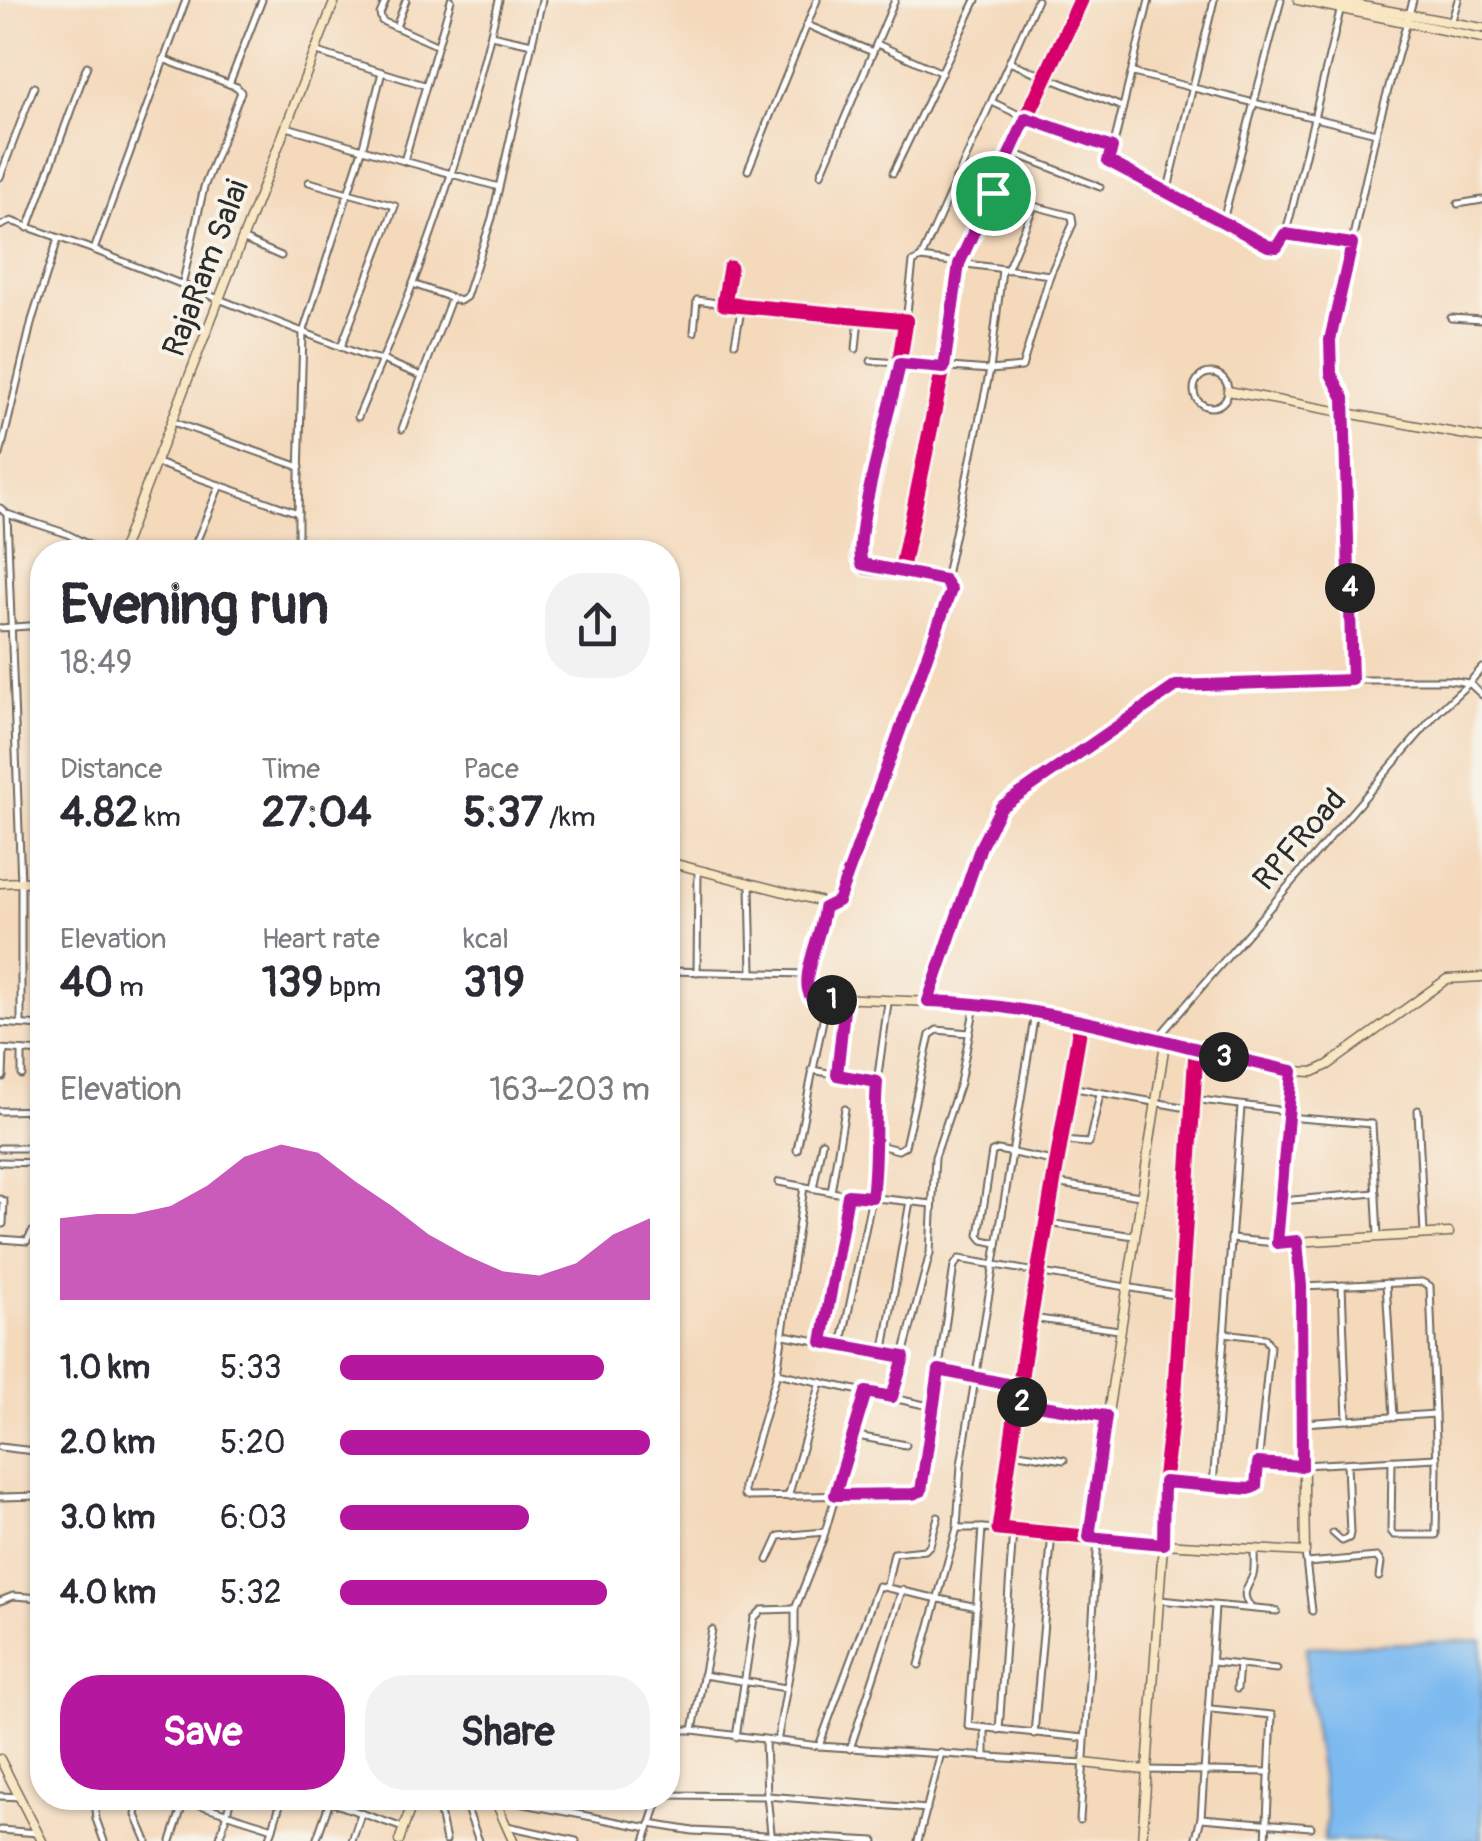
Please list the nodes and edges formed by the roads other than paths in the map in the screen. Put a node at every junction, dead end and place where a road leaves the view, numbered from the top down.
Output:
1 (186, 0) edge
2 (262, 0) edge
3 (335, 0) edge
4 (386, 0) edge
5 (406, 0) edge
6 (451, 0) edge
7 (499, 0) edge
8 (542, 0) edge
9 (817, 0) edge
10 (895, 0) edge
11 (976, 0) edge
12 (1037, 0) edge
13 (1081, 0) edge
14 (1149, 0) edge
15 (1214, 0) edge
16 (1281, 0) edge
17 (1298, 0) edge
18 (1330, 0) edge
19 (1413, 0) edge
20 (1458, 0) edge
21 (1367, 4) edge
22 (1345, 5) edge
23 (1407, 21) junction
24 (1451, 23) junction
25 (807, 25) junction
26 (396, 27) junction
27 (1482, 28) edge
28 (491, 34) junction
29 (1482, 38) edge
30 (532, 44) junction
31 (877, 44) junction
32 (436, 45) junction
33 (314, 51) junction
34 (873, 52) junction
35 (163, 59) junction
36 (1009, 62) junction
37 (87, 66) dead end
38 (382, 72) junction
39 (942, 72) junction
40 (1133, 73) junction
41 (1046, 76) junction
42 (229, 84) junction
43 (424, 85) junction
44 (34, 87) dead end
45 (1192, 89) junction
46 (991, 101) junction
47 (1254, 104) junction
48 (1124, 108) junction
49 (1026, 118) junction
50 (1316, 120) junction
51 (286, 126) junction
52 (1376, 134) junction
53 (1112, 148) junction
54 (362, 150) junction
55 (1011, 152) junction
56 (404, 160) junction
57 (748, 170) dead end
58 (451, 174) junction
59 (820, 174) dead end
60 (893, 174) dead end
61 (0, 177) edge
62 (956, 178) junction
63 (308, 182) dead end
64 (499, 187) junction
65 (1100, 187) dead end
66 (349, 192) junction
67 (1170, 192) junction
68 (993, 193) junction
69 (1482, 200) edge
70 (1458, 204) dead end
71 (1034, 206) junction
72 (0, 216) edge
73 (11, 221) junction
74 (1222, 224) junction
75 (0, 226) edge
76 (28, 228) junction
77 (1285, 234) junction
78 (58, 239) junction
79 (242, 239) junction
80 (1352, 244) junction
81 (94, 250) junction
82 (281, 256) dead end
83 (921, 258) junction
84 (959, 264) junction
85 (730, 268) dead end
86 (1004, 270) junction
87 (1050, 275) junction
88 (413, 284) junction
89 (182, 286) junction
90 (451, 299) junction
91 (218, 301) junction
92 (724, 304) junction
93 (742, 305) junction
94 (860, 316) junction
95 (1452, 318) dead end
96 (1482, 320) edge
97 (906, 321) junction
98 (694, 332) dead end
99 (303, 333) junction
100 (735, 343) dead end
101 (341, 347) junction
102 (856, 349) dead end
103 (382, 360) junction
104 (871, 361) dead end
105 (900, 364) junction
106 (944, 368) junction
107 (990, 370) junction
108 (422, 376) junction
109 (1228, 391) junction
110 (1344, 414) junction
111 (358, 417) dead end
112 (173, 422) junction
113 (402, 429) dead end
114 (1482, 438) edge
115 (0, 455) edge
116 (156, 463) junction
117 (300, 467) junction
118 (220, 485) junction
119 (0, 508) edge
120 (298, 513) junction
121 (7, 514) junction
122 (78, 540) edge
123 (126, 540) edge
124 (197, 540) edge
125 (298, 540) edge
126 (0, 566) edge
127 (9, 566) junction
128 (901, 572) junction
129 (944, 580) junction
130 (30, 626) edge
131 (0, 628) edge
132 (11, 628) junction
133 (1482, 668) edge
134 (1352, 680) junction
135 (1470, 683) junction
136 (1482, 695) edge
137 (680, 865) edge
138 (698, 869) junction
139 (21, 882) junction
140 (30, 882) edge
141 (0, 883) edge
142 (750, 885) junction
143 (824, 908) junction
144 (680, 972) edge
145 (697, 972) junction
146 (752, 973) junction
147 (808, 974) junction
148 (1482, 978) edge
149 (827, 1000) junction
150 (845, 1000) junction
151 (928, 1001) junction
152 (976, 1002) junction
153 (888, 1003) junction
154 (1036, 1010) junction
155 (0, 1022) edge
156 (1082, 1022) junction
157 (20, 1024) junction
158 (30, 1025) edge
159 (970, 1033) junction
160 (1160, 1042) junction
161 (2, 1050) edge
162 (1196, 1051) junction
163 (22, 1052) junction
164 (30, 1052) edge
165 (812, 1070) junction
166 (1292, 1071) junction
167 (22, 1075) dead end
168 (837, 1075) junction
169 (3, 1077) dead end
170 (877, 1082) junction
171 (1070, 1087) junction
172 (1100, 1094) junction
173 (1156, 1103) junction
174 (1193, 1104) junction
175 (1241, 1107) junction
176 (845, 1109) dead end
177 (30, 1110) edge
178 (1418, 1110) dead end
179 (0, 1111) edge
180 (1286, 1114) junction
181 (1062, 1141) junction
182 (822, 1142) dead end
183 (875, 1144) junction
184 (0, 1148) edge
185 (30, 1148) edge
186 (797, 1150) dead end
187 (1012, 1153) junction
188 (0, 1162) edge
189 (1058, 1162) junction
190 (30, 1163) edge
191 (780, 1182) dead end
192 (1054, 1183) junction
193 (804, 1187) junction
194 (813, 1189) junction
195 (831, 1192) junction
196 (1376, 1193) junction
197 (848, 1195) junction
198 (1140, 1196) junction
199 (872, 1197) junction
200 (0, 1199) edge
201 (1280, 1200) junction
202 (910, 1201) junction
203 (932, 1204) junction
204 (1048, 1223) junction
205 (4, 1224) dead end
206 (1449, 1233) dead end
207 (1424, 1234) junction
208 (1378, 1235) junction
209 (30, 1236) edge
210 (1134, 1236) junction
211 (0, 1238) edge
212 (1231, 1240) junction
213 (1297, 1241) junction
214 (996, 1243) junction
215 (1277, 1243) junction
216 (994, 1263) junction
217 (1039, 1272) junction
218 (1386, 1283) junction
219 (1342, 1285) junction
220 (1126, 1286) junction
221 (1301, 1286) junction
222 (1180, 1296) junction
223 (1031, 1318) junction
224 (1119, 1330) junction
225 (1224, 1333) junction
226 (783, 1335) junction
227 (822, 1342) junction
228 (841, 1346) junction
229 (883, 1355) junction
230 (904, 1357) junction
231 (939, 1370) junction
232 (777, 1372) junction
233 (976, 1378) junction
234 (821, 1382) junction
235 (1021, 1387) junction
236 (866, 1392) junction
237 (892, 1397) junction
238 (1018, 1402) junction
239 (934, 1407) junction
240 (1435, 1414) junction
241 (1106, 1416) junction
242 (1394, 1418) junction
243 (1347, 1420) junction
244 (1301, 1423) junction
245 (852, 1435) junction
246 (906, 1445) dead end
247 (0, 1447) edge
248 (30, 1451) edge
249 (1011, 1452) junction
250 (1437, 1458) junction
251 (1064, 1460) dead end
252 (1392, 1460) junction
253 (1258, 1463) junction
254 (1347, 1464) junction
255 (1302, 1466) junction
256 (1164, 1482) junction
257 (1213, 1486) junction
258 (835, 1495) junction
259 (30, 1497) edge
260 (788, 1497) junction
261 (0, 1498) edge
262 (938, 1517) dead end
263 (957, 1528) junction
264 (982, 1528) junction
265 (1000, 1529) junction
266 (1013, 1530) junction
267 (825, 1532) junction
268 (1052, 1533) junction
269 (1333, 1534) dead end
270 (1093, 1538) junction
271 (1163, 1544) junction
272 (1254, 1549) junction
273 (1305, 1552) junction
274 (768, 1560) dead end
275 (1307, 1564) junction
276 (1379, 1578) dead end
277 (887, 1586) junction
278 (902, 1589) junction
279 (30, 1597) edge
280 (935, 1598) junction
281 (1158, 1600) junction
282 (0, 1601) edge
283 (977, 1607) junction
284 (1216, 1607) junction
285 (1252, 1608) junction
286 (795, 1609) junction
287 (1278, 1611) dead end
288 (1312, 1611) dead end
289 (712, 1630) dead end
290 (1213, 1662) junction
291 (1239, 1664) junction
292 (919, 1665) dead end
293 (1277, 1669) dead end
294 (703, 1675) junction
295 (745, 1682) junction
296 (786, 1688) junction
297 (1237, 1689) dead end
298 (1210, 1709) junction
299 (985, 1728) junction
300 (680, 1730) edge
301 (693, 1730) junction
302 (999, 1730) junction
303 (1034, 1734) junction
304 (736, 1737) junction
305 (1084, 1738) dead end
306 (765, 1741) junction
307 (777, 1742) junction
308 (819, 1746) junction
309 (850, 1749) junction
310 (941, 1753) junction
311 (985, 1756) junction
312 (0, 1759) edge
313 (1084, 1763) junction
314 (1205, 1769) junction
315 (1145, 1770) junction
316 (1270, 1772) junction
317 (680, 1795) edge
318 (0, 1796) edge
319 (767, 1796) junction
320 (20, 1798) junction
321 (927, 1809) junction
322 (95, 1810) edge
323 (137, 1810) edge
324 (181, 1810) edge
325 (212, 1810) edge
326 (228, 1810) edge
327 (278, 1810) edge
328 (327, 1810) edge
329 (351, 1810) edge
330 (410, 1810) edge
331 (440, 1810) edge
332 (467, 1810) edge
333 (500, 1810) edge
334 (560, 1810) edge
335 (655, 1810) edge
336 (361, 1814) junction
337 (227, 1816) junction
338 (1201, 1818) junction
339 (1080, 1820) dead end
340 (1267, 1822) junction
341 (507, 1826) junction
342 (649, 1826) junction
343 (1312, 1827) dead end
344 (273, 1828) junction
345 (403, 1828) junction
346 (0, 1830) edge
347 (720, 1832) junction
348 (40, 1837) edge
349 (772, 1838) edge
350 (104, 1841) edge
351 (147, 1841) edge
352 (170, 1841) edge
353 (219, 1841) edge
354 (268, 1841) edge
355 (316, 1841) edge
356 (352, 1841) edge
357 (399, 1841) edge
358 (446, 1841) edge
359 (478, 1841) edge
360 (513, 1841) edge
361 (576, 1841) edge
362 (645, 1841) edge
363 (718, 1841) edge
364 (875, 1841) edge
365 (918, 1841) edge
366 (1142, 1841) edge
367 (1194, 1841) edge
368 (1266, 1841) edge

1 - 35 street
2 - 42 street
3 - 33 street, RajaRam Salai
4 - 26 street
5 - 26 street
6 - 32 street
7 - 28 street
8 - 30 street
9 - 25 street
10 - 31 street
11 - 39 street
12 - 36 street
13 - 41 street
14 - 40 street
15 - 45 street
16 - 47 street
17 - 22 street
18 - 22 street
19 - 23 street
20 - 24 street
21 - 22 street
21 - 23 street
22 - 23 street
22 - 50 street
23 - 24 street
23 - 29 street
23 - 52 street
24 - 27 street
25 - 34 street
25 - 57 street
26 - 32 street
28 - 30 street
28 - 58 street
30 - 64 street
31 - 34 street
31 - 39 street
32 - 43 street
33 - 38 street
33 - 51 street, RajaRam Salai
34 - 59 street
35 - 42 street
35 - 81 street
36 - 41 street
36 - 46 street
37 - 76 street
38 - 43 street
38 - 54 street
39 - 60 street
40 - 45 street
40 - 48 street
41 - 48 street
41 - 49 street
42 - 89 street
43 - 56 street
44 - 61 street
45 - 47 street
45 - 67 street
46 - 49 street
46 - 62 street
47 - 50 street
47 - 74 street
48 - 53 street
49 - 53 street
49 - 55 street
50 - 52 street
50 - 77 street
51 - 54 street
51 - 79 street, RajaRam Salai
52 - 80 street
53 - 67 street
54 - 56 street
54 - 66 street
55 - 65 street
55 - 68 street
56 - 58 street
58 - 64 street
58 - 88 street
62 - 68 street
62 - 83 street
63 - 66 street
64 - 90 street
66 - 99 street
66 - 101 street
67 - 74 street
68 - 71 street
68 - 84 street
69 - 70 street
71 - 86 street
71 - 87 street
72 - 73 street
73 - 75 street
73 - 76 street
74 - 77 street
76 - 78 street
77 - 80 street
78 - 81 street
78 - 115 street
79 - 82 street
79 - 91 street, RajaRam Salai
80 - 110 street
81 - 89 street
83 - 84 street
83 - 97 street
84 - 86 street
84 - 106 street
85 - 92 street
86 - 87 street
86 - 107 street
87 - 107 street
88 - 90 street
88 - 103 street
89 - 91 street
90 - 108 street
91 - 99 street
91 - 112 street, RajaRam Salai
92 - 93 street
92 - 98 street
93 - 94 street
93 - 100 street
94 - 97 street
94 - 102 street
95 - 96 street
97 - 105 street
99 - 101 street
99 - 117 street
101 - 103 street
103 - 108 street
103 - 111 street
104 - 105 street
105 - 106 street
105 - 128 street
106 - 107 street
106 - 128 street
107 - 129 street
108 - 113 street
109 - 109 street
109 - 110 street
110 - 114 street
110 - 134 street
112 - 116 street, RajaRam Salai
112 - 117 street
116 - 118 street
116 - 123 street, RajaRam Salai
117 - 120 street
118 - 120 street
118 - 124 street
119 - 121 street
120 - 125 street
121 - 122 street
121 - 127 street
126 - 127 street
127 - 132 street
128 - 129 street
129 - 143 street
130 - 132 street
131 - 132 street
132 - 139 street
133 - 135 street, RPFRoad
134 - 135 street
134 - 151 street
135 - 136 street
135 - 160 street, RPFRoad
137 - 138 street
138 - 142 street
138 - 145 street
139 - 140 street
139 - 141 street
139 - 157 street
142 - 143 street
142 - 146 street
143 - 147 street
144 - 145 street
145 - 146 street
146 - 147 street
147 - 149 street
148 - 166 street
149 - 150 street
149 - 165 street
150 - 153 street
150 - 168 street
151 - 152 street
151 - 153 street
152 - 154 street
152 - 159 street
153 - 170 street
154 - 156 street
154 - 187 street
155 - 157 street
156 - 160 street
156 - 171 street
157 - 158 street
159 - 183 street
159 - 203 street
160 - 162 street
160 - 173 street
161 - 163 street
161 - 169 street
162 - 166 street
162 - 174 street
163 - 164 street
163 - 167 street
165 - 168 street
165 - 186 street
166 - 180 street
168 - 170 street
170 - 183 street
171 - 172 street
171 - 181 street
172 - 173 street
172 - 181 street
173 - 174 street
173 - 198 street
174 - 175 street
174 - 222 street
175 - 180 street
175 - 212 street
176 - 195 street
177 - 179 street
178 - 207 street
180 - 196 street
180 - 201 street
181 - 189 street
182 - 194 street
183 - 199 street
184 - 185 street
187 - 189 street
187 - 214 street
187 - 214 street
188 - 190 street
189 - 192 street
191 - 193 street
192 - 198 street
192 - 204 street
193 - 194 street
193 - 226 street
194 - 195 street
195 - 197 street
196 - 201 street
196 - 208 street
197 - 199 street
197 - 227 street
198 - 210 street
199 - 202 street
199 - 228 street
200 - 205 street
201 - 215 street
202 - 203 street
202 - 229 street
203 - 230 street
204 - 210 street
204 - 217 street
206 - 207 street
207 - 208 street
208 - 213 street
209 - 211 street
210 - 220 street
212 - 215 street
212 - 225 street
213 - 215 street
213 - 221 street
214 - 216 street
216 - 217 street
216 - 231 street
216 - 233 street
217 - 220 street
217 - 223 street
218 - 219 street
218 - 240 street
218 - 242 street
219 - 221 street
219 - 243 street
220 - 222 street
220 - 224 street
221 - 244 street
222 - 256 street
223 - 224 street
223 - 235 street
224 - 241 street
225 - 253 street
225 - 257 street
226 - 227 street
226 - 232 street
227 - 228 street
228 - 229 street
229 - 230 street
230 - 237 street
231 - 233 street
231 - 239 street
232 - 234 street
232 - 260 street
233 - 235 street
233 - 263 street
234 - 236 street
234 - 260 street
235 - 238 street
236 - 237 street
236 - 245 street
237 - 239 street
238 - 241 street
238 - 249 street
239 - 258 street
240 - 242 street
240 - 250 street
241 - 270 street
242 - 243 street
243 - 244 street
244 - 255 street
245 - 246 street
245 - 258 street
247 - 248 street
249 - 251 street
249 - 265 street
250 - 252 street
250 - 252 street
252 - 254 street
253 - 255 street
253 - 257 street
254 - 255 street
254 - 269 street
255 - 273 street
256 - 257 street
256 - 271 street
258 - 260 street
258 - 267 street
259 - 261 street
262 - 277 street
263 - 264 street
263 - 280 street
264 - 265 street
264 - 283 street
265 - 266 street
266 - 268 street
266 - 302 street
267 - 274 street
267 - 286 street
268 - 270 street
268 - 303 street
270 - 271 street
270 - 313 street
271 - 272 street
271 - 281 street
272 - 273 street
272 - 285 street
273 - 275 street
275 - 276 street
275 - 288 street
277 - 278 street
277 - 308 street
278 - 280 street
278 - 309 street
279 - 282 street
280 - 283 street
280 - 292 street
281 - 284 street
281 - 315 street
283 - 299 street
284 - 285 street
284 - 290 street
285 - 287 street
286 - 295 street
286 - 296 street
289 - 294 street
290 - 291 street
290 - 298 street
291 - 293 street
291 - 297 street
294 - 295 street
294 - 301 street
295 - 296 street
295 - 304 street
296 - 307 street
298 - 314 street
298 - 316 street
299 - 302 street
299 - 311 street
300 - 301 street
301 - 304 street
302 - 303 street
303 - 305 street
304 - 306 street
306 - 307 street
306 - 319 street
307 - 308 street
308 - 309 street
309 - 310 street
310 - 311 street
310 - 321 street
311 - 313 street
312 - 320 street
313 - 315 street
313 - 339 street
314 - 315 street
314 - 316 street
314 - 338 street
315 - 366 street
316 - 340 street
317 - 319 street
318 - 320 street
319 - 321 street
319 - 349 street
320 - 348 street
321 - 365 street
322 - 350 street
323 - 351 street
324 - 352 street
325 - 337 street
326 - 337 street
327 - 344 street
328 - 355 street
329 - 336 street
330 - 345 street
331 - 358 street
332 - 359 street
333 - 341 street
334 - 342 street
335 - 342 street
336 - 345 street
336 - 356 street
337 - 344 street
337 - 353 street
338 - 340 street
338 - 367 street
340 - 343 street
340 - 368 street
341 - 360 street
341 - 361 street
342 - 347 street
342 - 362 street
344 - 354 street
345 - 357 street
346 - 348 street
347 - 349 street
347 - 363 street
349 - 364 street

